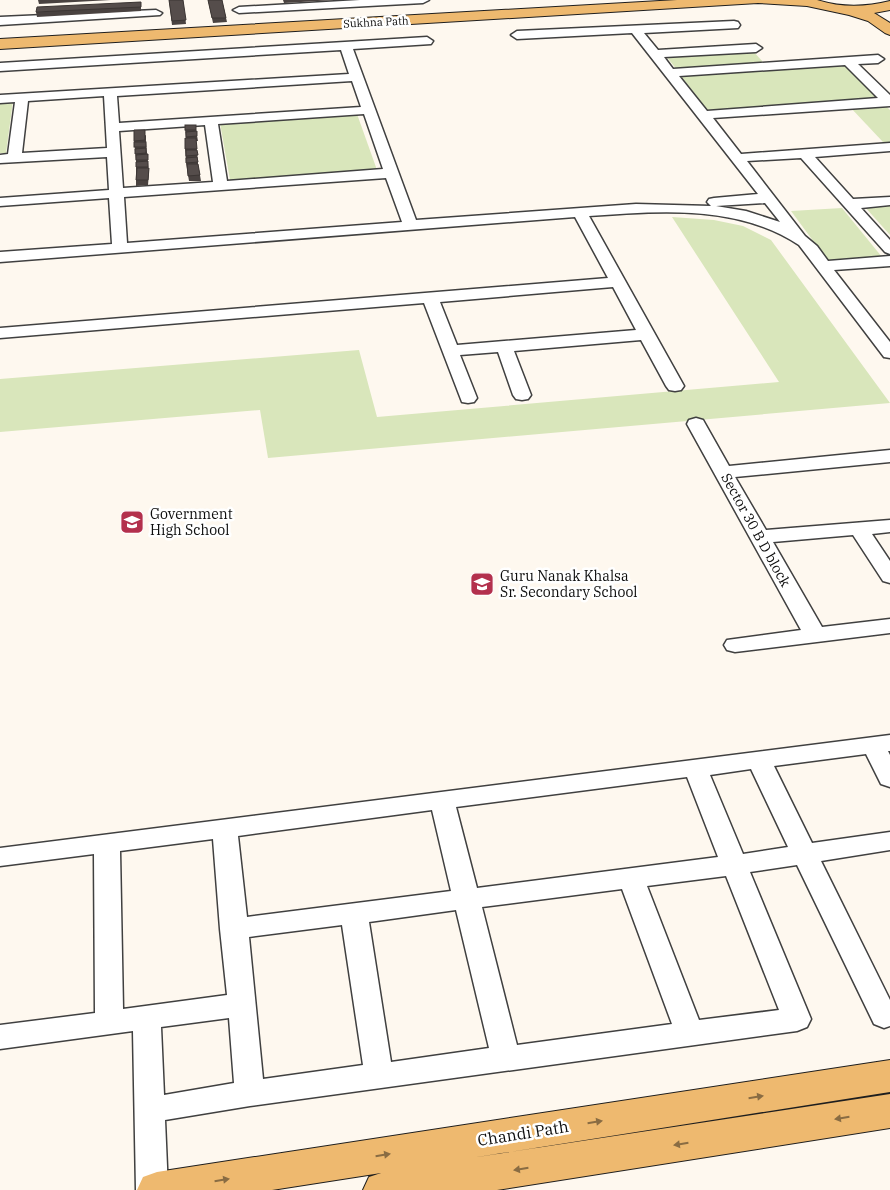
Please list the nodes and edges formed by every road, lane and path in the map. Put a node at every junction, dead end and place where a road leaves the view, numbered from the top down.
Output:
1 (154, 0) edge
2 (423, 0) edge
3 (681, 0) edge
4 (753, 0) edge
5 (762, 0) edge
6 (807, 1) edge
7 (239, 10) edge
8 (720, 10) dead end
9 (849, 10) junction
10 (889, 10) edge
11 (410, 20) junction
12 (0, 21) edge
13 (734, 25) junction
14 (636, 30) junction
15 (890, 30) edge
16 (517, 35) dead end
17 (0, 40) edge
18 (0, 44) edge
19 (345, 45) junction
20 (756, 48) junction
21 (654, 54) junction
22 (154, 58) junction
23 (878, 59) dead end
24 (848, 61) junction
25 (773, 66) junction
26 (0, 67) edge
27 (670, 73) junction
28 (356, 77) junction
29 (157, 89) junction
30 (110, 92) junction
31 (22, 98) junction
32 (0, 99) edge
33 (890, 102) edge
34 (368, 110) junction
35 (703, 115) junction
36 (211, 120) junction
37 (112, 127) junction
38 (890, 148) edge
39 (114, 152) junction
40 (804, 153) junction
41 (15, 158) junction
42 (738, 158) junction
43 (0, 159) edge
44 (392, 173) junction
45 (221, 186) junction
46 (116, 193) junction
47 (769, 198) junction
48 (890, 201) edge
49 (0, 202) edge
50 (850, 204) junction
51 (636, 208) junction
52 (580, 213) junction
53 (411, 226) junction
54 (805, 242) junction
55 (120, 248) junction
56 (890, 249) edge
57 (0, 256) edge
58 (890, 261) edge
59 (823, 266) junction
60 (618, 282) junction
61 (430, 298) junction
62 (0, 333) edge
63 (647, 334) junction
64 (504, 346) junction
65 (450, 351) junction
66 (890, 353) edge
67 (676, 386) dead end
68 (522, 395) dead end
69 (468, 398) dead end
70 (696, 424) dead end
71 (890, 456) edge
72 (723, 472) junction
73 (890, 526) edge
74 (858, 528) junction
75 (760, 538) junction
76 (890, 577) edge
77 (890, 626) edge
78 (815, 636) junction
79 (735, 645) dead end
80 (882, 744) edge
81 (759, 761) junction
82 (696, 768) junction
83 (890, 778) edge
84 (442, 800) junction
85 (225, 828) junction
86 (890, 840) edge
87 (107, 844) junction
88 (804, 854) junction
89 (0, 857) edge
90 (733, 865) junction
91 (631, 878) junction
92 (465, 899) junction
93 (354, 914) junction
94 (233, 929) junction
95 (240, 1005) junction
96 (884, 1016) dead end
97 (147, 1017) junction
98 (109, 1022) junction
99 (690, 1033) junction
100 (0, 1037) edge
101 (506, 1058) junction
102 (380, 1076) junction
103 (890, 1076) edge
104 (250, 1093) junction
105 (150, 1110) junction
106 (890, 1111) edge
107 (152, 1190) edge
108 (157, 1190) edge
109 (383, 1190) edge

1 - 12 street
2 - 7 street
3 - 17 main road, Sukhna Path
4 - 11 main road, Sukhna Path
5 - 6 main road
6 - 9 main road
8 - 13 street
9 - 10 main road
9 - 15 main road
11 - 18 main road, Sukhna Path
11 - 19 street
13 - 14 street
13 - 20 street
14 - 16 street
14 - 21 street
19 - 22 street
19 - 28 street
20 - 21 street
20 - 25 street
21 - 27 street
22 - 26 street
22 - 29 street
23 - 24 street
24 - 25 street
24 - 33 street
25 - 27 street
27 - 35 street
28 - 29 street
28 - 34 street
29 - 30 street
30 - 31 street
30 - 37 street
31 - 32 street
31 - 41 street
33 - 35 street
34 - 36 street
34 - 44 street
35 - 42 street
36 - 37 street
36 - 45 street
37 - 39 street
38 - 40 street
39 - 41 street
39 - 46 street
40 - 42 street
40 - 50 street
41 - 43 street
42 - 47 street
44 - 45 street
44 - 53 street
45 - 46 street
46 - 49 street
46 - 55 street
47 - 51 street
47 - 54 street
48 - 50 street
50 - 56 street
51 - 52 street
51 - 54 street
52 - 53 street
52 - 60 street
53 - 55 street
54 - 59 street
55 - 57 street
58 - 59 street
59 - 66 street
60 - 61 street
60 - 63 street
61 - 62 street
61 - 65 street
63 - 64 street
63 - 67 street
64 - 65 street
64 - 68 street
65 - 69 street
70 - 72 street, Sector 30 B D block
71 - 72 street
72 - 75 street, Sector 30 B D block
73 - 74 street
74 - 75 street
74 - 76 street
75 - 78 street, Sector 30 B D block
77 - 78 street
78 - 79 street
80 - 81 street
80 - 83 street
81 - 82 street
81 - 88 street
82 - 84 street
82 - 90 street
84 - 85 street
84 - 92 street
85 - 87 street
85 - 94 street
86 - 88 street
87 - 89 street
87 - 98 street
88 - 90 street
88 - 96 street
90 - 91 street
90 - 99 street
91 - 92 street
91 - 99 street
92 - 93 street
92 - 101 street
93 - 94 street
93 - 102 street
94 - 95 street
95 - 97 street
95 - 104 street
97 - 98 street
97 - 105 street
98 - 100 street
99 - 101 street
101 - 102 street
102 - 104 street
108 -> 103 main road, Chandi Path
104 - 105 street
105 - 107 street
106 -> 109 main road

